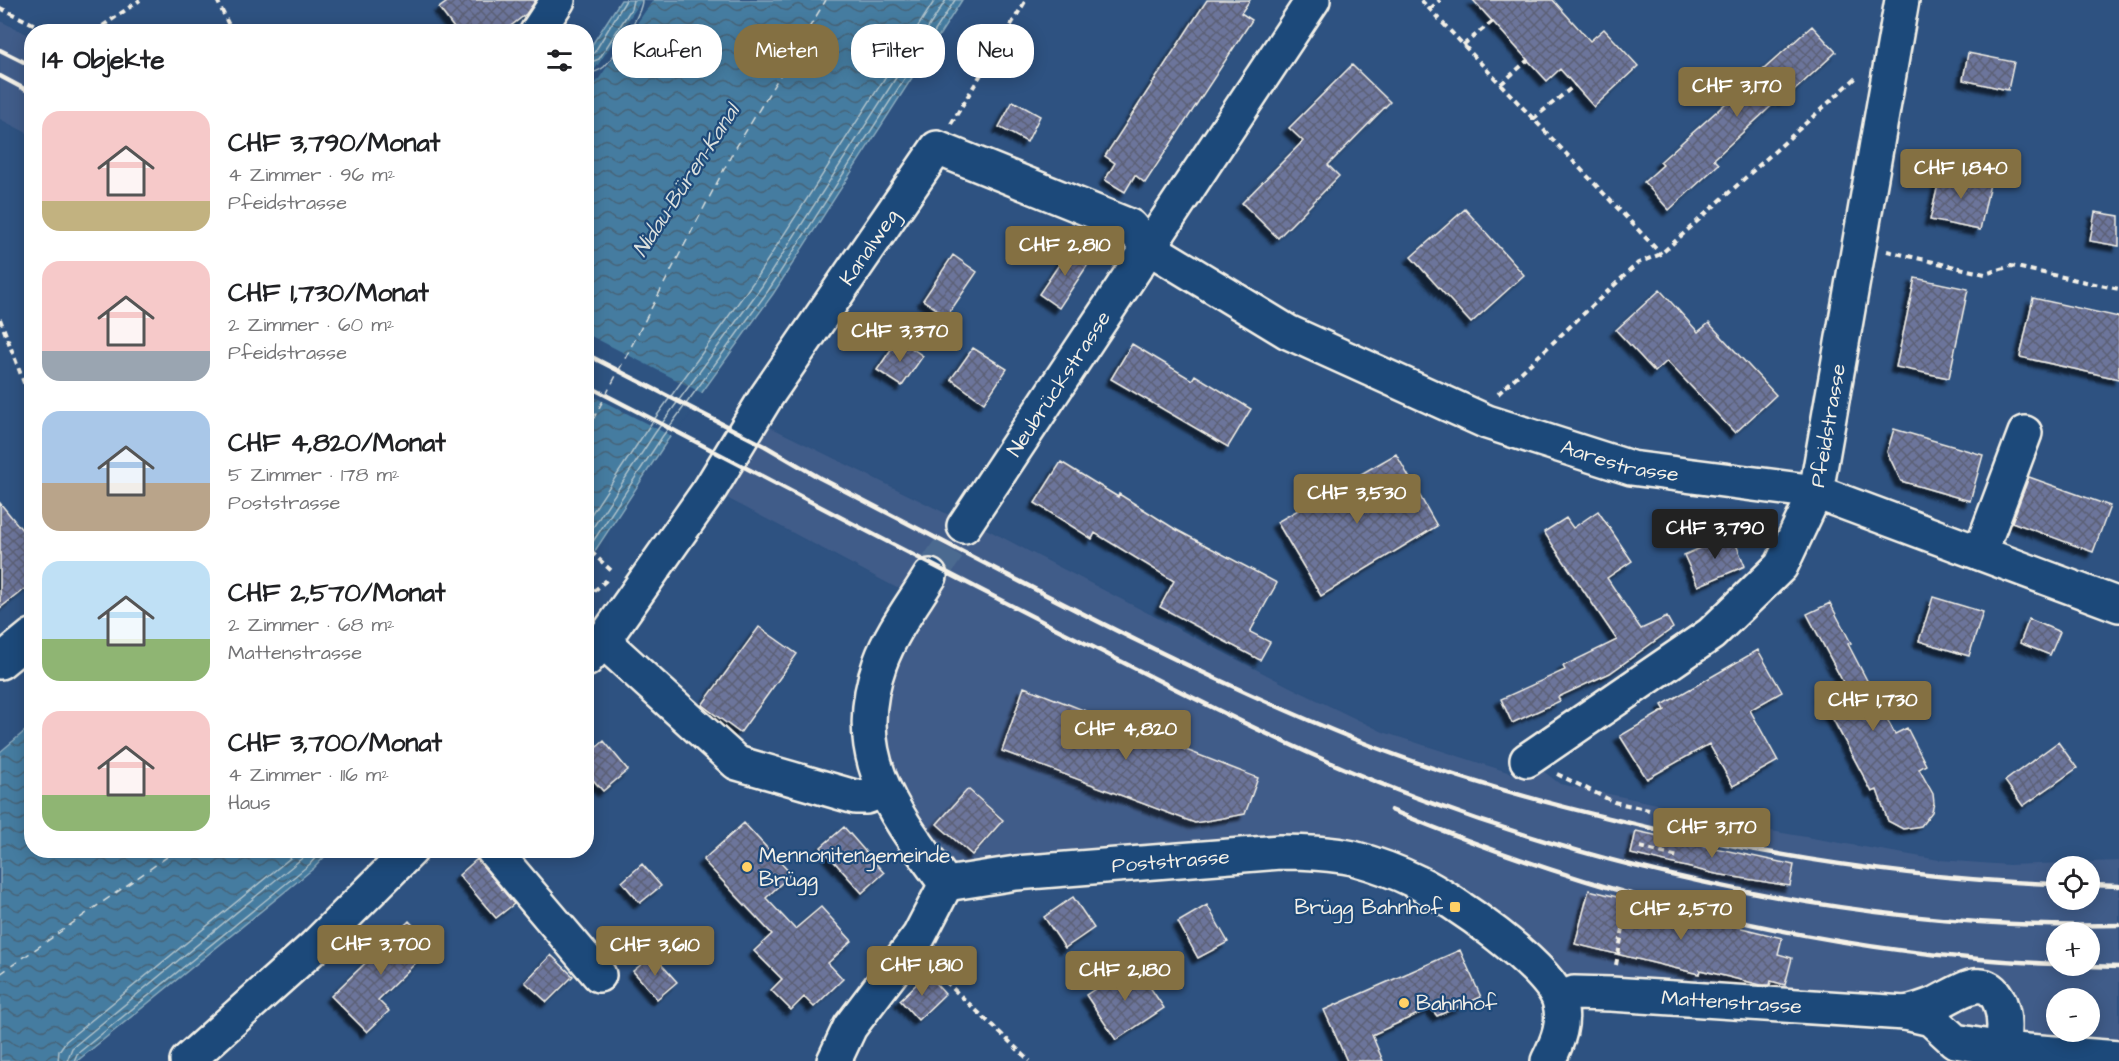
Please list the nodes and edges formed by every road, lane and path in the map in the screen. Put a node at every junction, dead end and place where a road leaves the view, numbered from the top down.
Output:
1 (140, 0) edge
2 (217, 0) edge
3 (558, 0) edge
4 (1026, 0) edge
5 (1312, 0) edge
6 (1421, 0) edge
7 (1440, 0) edge
8 (1902, 0) edge
9 (0, 8) edge
10 (1430, 9) junction
11 (1493, 21) dead end
12 (33, 24) edge
13 (107, 24) edge
14 (228, 24) edge
15 (542, 24) edge
16 (1463, 45) junction
17 (1528, 60) dead end
18 (1860, 75) dead end
19 (1500, 84) junction
20 (1575, 85) dead end
21 (1533, 119) junction
22 (937, 148) junction
23 (1148, 247) junction
24 (1882, 249) dead end
25 (1661, 254) junction
26 (2119, 290) edge
27 (0, 319) edge
28 (24, 383) edge
29 (1475, 417) junction
30 (2025, 432) dead end
31 (1816, 492) junction
32 (964, 526) tunnel mouth
33 (1980, 553) junction
34 (594, 555) edge
35 (614, 573) dead end
36 (930, 576) tunnel mouth
37 (2119, 604) edge
38 (24, 642) edge
39 (595, 650) edge
40 (0, 662) edge
41 (1527, 760) joint
42 (883, 791) junction
43 (1649, 810) dead end
44 (1640, 847) dead end
45 (1678, 857) dead end
46 (403, 858) edge
47 (500, 858) edge
48 (945, 884) junction
49 (1626, 913) dead end
50 (926, 963) dead end
51 (1615, 970) dead end
52 (599, 975) dead end
53 (1559, 999) junction
54 (1905, 1013) junction
55 (2001, 1049) junction
56 (2119, 1058) edge
57 (187, 1061) edge
58 (834, 1061) edge
59 (1030, 1061) edge
60 (1548, 1061) edge

1 - 13 path
2 - 14 path
3 - 15 street
4 - 22 path
5 - 23 street, Neubrückstrasse
6 - 10 path
7 - 10 path
8 - 31 street, Pfeidstrasse
9 - 12 path
10 - 16 path
11 - 16 path
16 - 19 path
17 - 19 path
18 - 25 path
19 - 21 path
20 - 21 path
21 - 25 path
22 - 23 street
22 - 39 street, Kanalweg
23 - 29 street, Aarestrasse
23 - 32 street, Neubrückstrasse
24 - 26 path
25 - 29 path
27 - 28 path
29 - 31 street, Aarestrasse
30 - 33 street
31 - 33 street, Aarestrasse
31 - 41 street, Pfeidstrasse
33 - 37 street, Aarestrasse
34 - 35 path
36 - 42 street
38 - 40 street
39 - 42 street
41 - 43 path
42 - 48 street
44 - 45 path
46 - 57 street
47 - 52 street
48 - 53 street, Poststrasse
48 - 58 street
49 - 51 path
50 - 59 path
53 - 54 street, Mattenstrasse
53 - 60 street
54 - 55 street, Mattenstrasse
54 - 55 street, Mattenstrasse
55 - 56 street, Mattenstrasse

